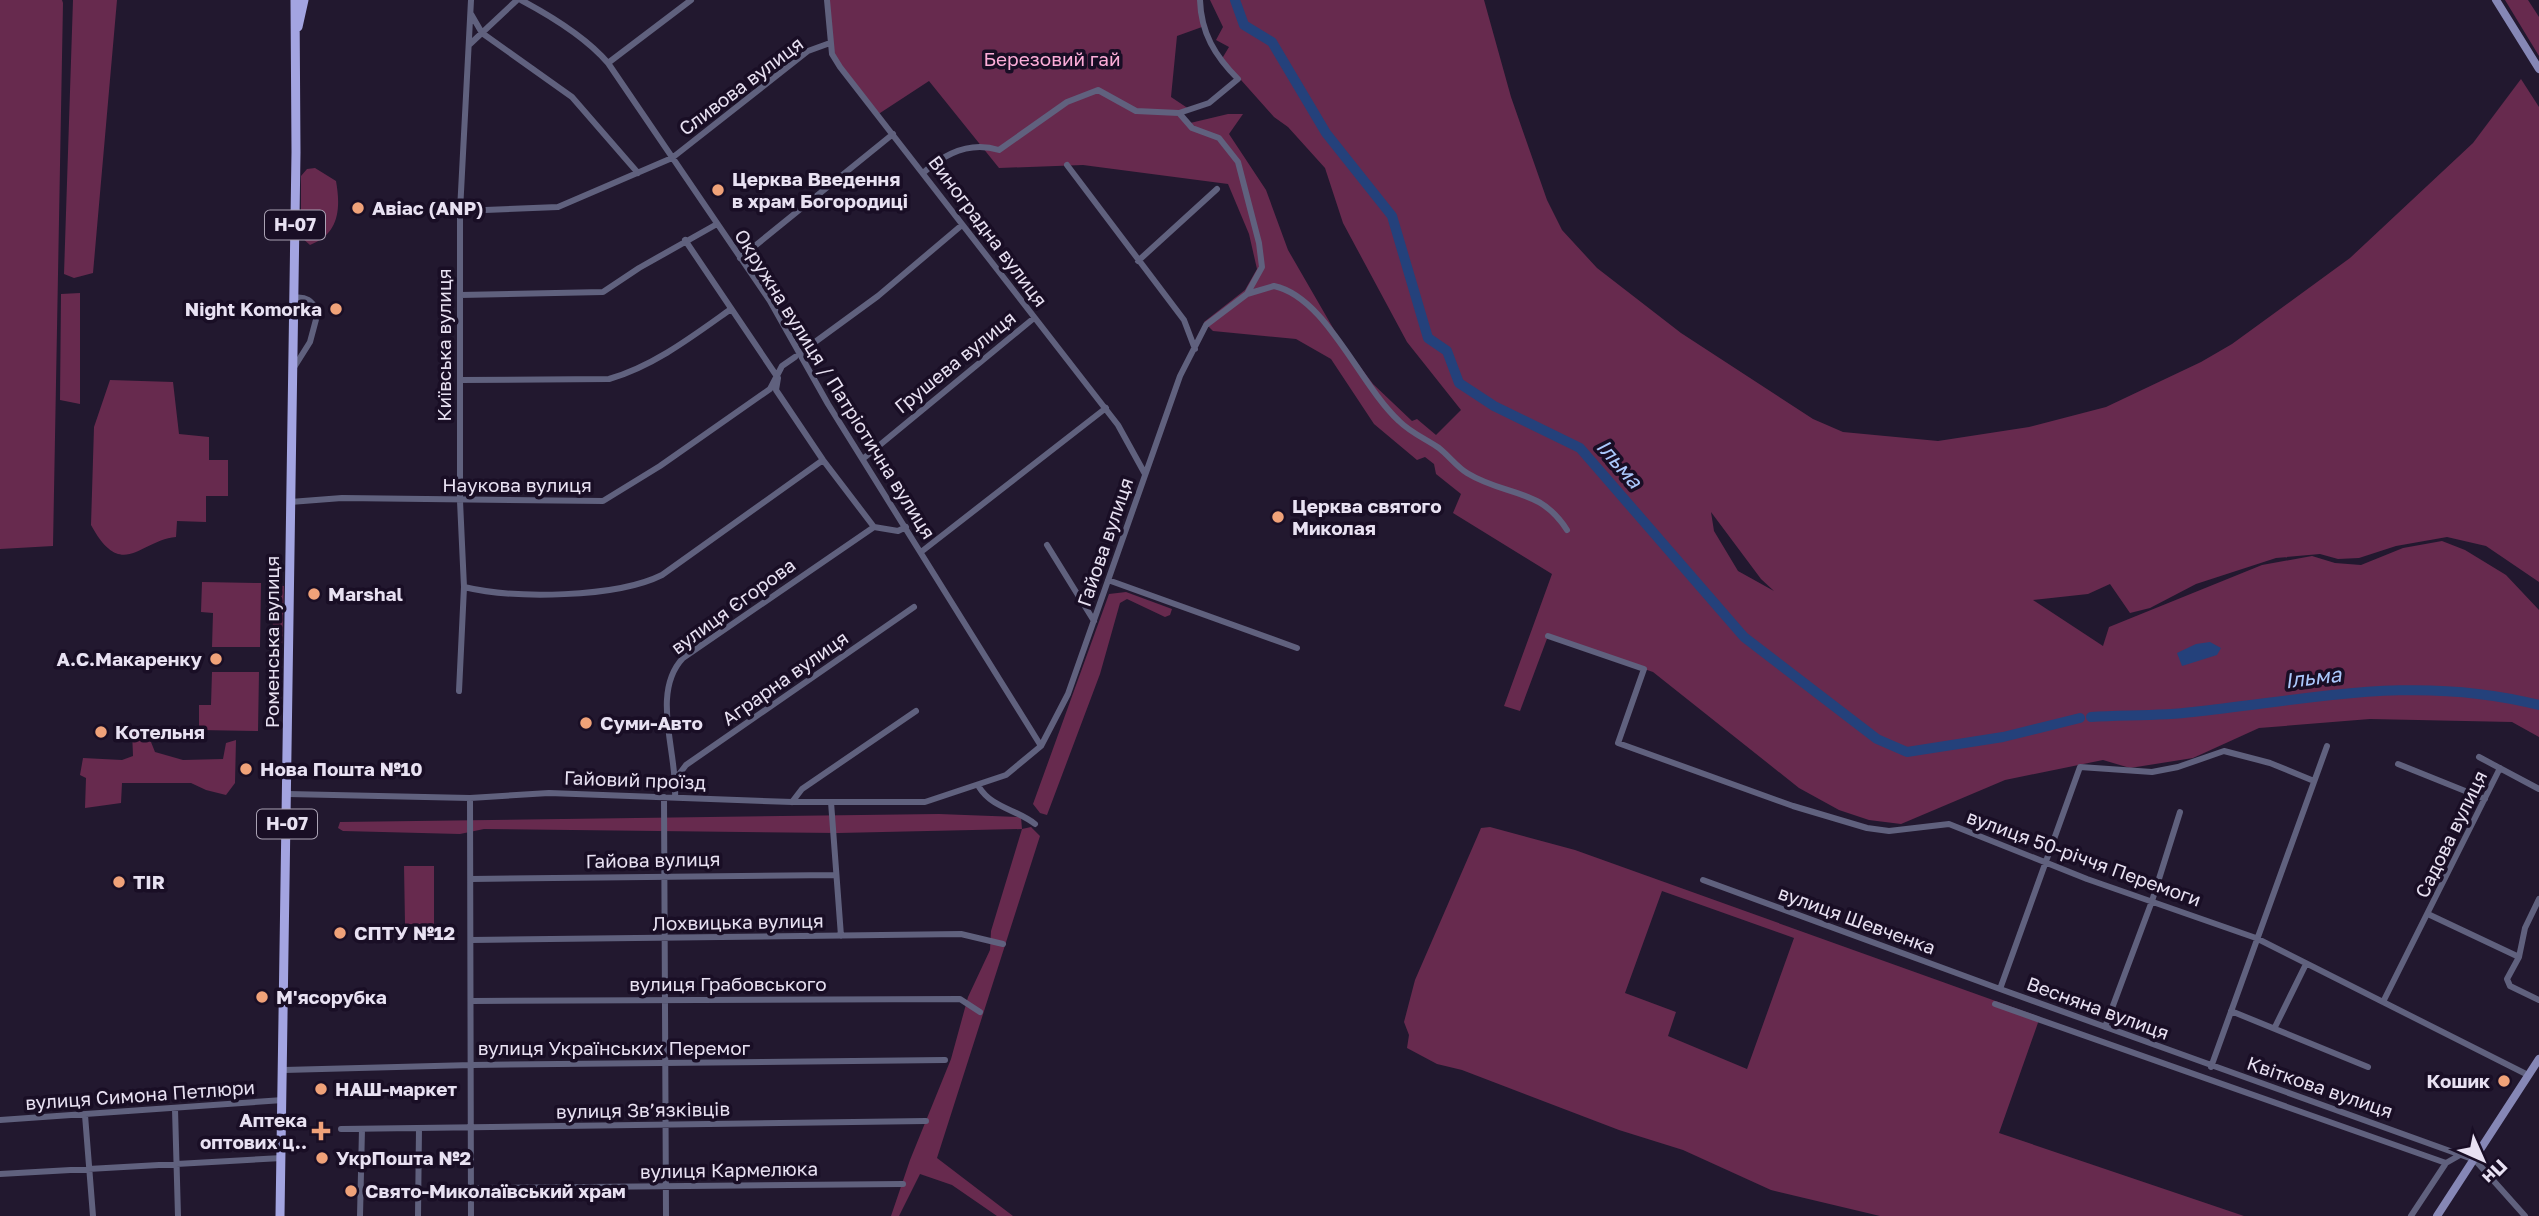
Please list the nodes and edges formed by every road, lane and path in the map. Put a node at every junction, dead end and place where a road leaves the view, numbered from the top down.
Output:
1 (295, 0) edge
2 (304, 0) edge
3 (471, 0) edge
4 (519, 0) edge
5 (691, 0) edge
6 (827, 0) edge
7 (1199, 0) edge
8 (2496, 0) edge
9 (471, 14) junction
10 (297, 32) junction
11 (482, 33) junction
12 (830, 43) junction
13 (469, 45) junction
14 (608, 63) junction
15 (2539, 69) edge
16 (1179, 113) junction
17 (893, 134) junction
18 (672, 158) junction
19 (1067, 165) dead end
20 (638, 173) junction
21 (923, 173) junction
22 (1217, 189) dead end
23 (460, 211) junction
24 (717, 224) junction
25 (962, 225) junction
26 (685, 240) junction
27 (740, 258) junction
28 (1138, 261) junction
29 (1247, 294) junction
30 (460, 295) junction
31 (293, 298) junction
32 (731, 309) junction
33 (1034, 318) junction
34 (1195, 350) junction
35 (797, 355) junction
36 (293, 369) junction
37 (778, 378) junction
38 (460, 380) junction
39 (1106, 408) junction
40 (864, 458) junction
41 (822, 460) junction
42 (1145, 474) junction
43 (460, 501) junction
44 (290, 502) junction
45 (874, 527) junction
46 (906, 527) junction
47 (1567, 530) dead end
48 (1047, 545) dead end
49 (921, 552) junction
50 (1108, 580) junction
51 (464, 587) junction
52 (914, 607) dead end
53 (1094, 621) junction
54 (1548, 636) dead end
55 (1297, 648) dead end
56 (459, 691) dead end
57 (916, 710) dead end
58 (1041, 746) junction
59 (2327, 746) dead end
60 (2479, 757) dead end
61 (2398, 764) dead end
62 (2500, 768) junction
63 (677, 777) junction
64 (2314, 781) junction
65 (979, 787) junction
66 (2539, 789) edge
67 (288, 794) junction
68 (664, 797) junction
69 (675, 797) junction
70 (470, 798) junction
71 (2485, 799) junction
72 (792, 802) junction
73 (831, 802) junction
74 (2180, 812) dead end
75 (1035, 824) dead end
76 (2047, 862) junction
77 (834, 875) junction
78 (666, 876) junction
79 (471, 879) junction
80 (1703, 880) dead end
81 (2539, 899) edge
82 (2152, 901) junction
83 (2430, 915) junction
84 (841, 936) junction
85 (666, 939) junction
86 (2256, 939) junction
87 (471, 940) junction
88 (1003, 944) dead end
89 (2519, 957) junction
90 (2306, 964) junction
91 (2000, 989) junction
92 (665, 1000) junction
93 (2539, 1000) edge
94 (472, 1001) junction
95 (2383, 1002) junction
96 (1995, 1004) dead end
97 (2231, 1011) junction
98 (980, 1012) dead end
99 (2105, 1027) junction
100 (2275, 1027) junction
101 (2539, 1059) edge
102 (945, 1060) dead end
103 (665, 1063) junction
104 (472, 1065) junction
105 (2211, 1067) junction
106 (2368, 1067) dead end
107 (284, 1070) junction
108 (2528, 1075) junction
109 (283, 1100) junction
110 (175, 1109) junction
111 (85, 1115) junction
112 (0, 1121) edge
113 (926, 1121) dead end
114 (665, 1125) junction
115 (471, 1128) junction
116 (341, 1129) dead end
117 (362, 1129) junction
118 (419, 1129) junction
119 (2460, 1155) junction
120 (282, 1157) junction
121 (2475, 1160) junction
122 (176, 1162) junction
123 (2445, 1163) junction
124 (88, 1168) junction
125 (0, 1174) edge
126 (902, 1184) dead end
127 (665, 1187) junction
128 (472, 1188) junction
129 (93, 1216) edge
130 (178, 1216) edge
131 (280, 1216) edge
132 (360, 1216) edge
133 (418, 1216) edge
134 (471, 1216) edge
135 (666, 1216) edge
136 (2411, 1216) edge
137 (2437, 1216) edge
138 (2525, 1216) edge

1 - 10 main road, Н-07
2 - 10 main road, Н-07
3 - 9 street, Київська вулиця
4 - 11 street
4 - 14 street, Окружна вулиця / Патріотична вулиця
5 - 14 street
6 - 12 street, Виноградна вулиця
7 - 16 street
8 - 15 street
9 - 11 street
9 - 13 street, Київська вулиця
10 - 31 main road, Роменська вулиця / Н-07
11 - 13 street
11 - 20 street
12 - 17 street, Виноградна вулиця
12 - 18 street, Сливова вулиця
13 - 23 street, Київська вулиця
14 - 18 street, Окружна вулиця / Патріотична вулиця
16 - 21 street
16 - 29 street
17 - 21 street, Виноградна вулиця
17 - 27 street
18 - 20 street, Сливова вулиця
18 - 24 street, Окружна вулиця / Патріотична вулиця
19 - 28 street
20 - 23 street, Сливова вулиця
21 - 25 street, Виноградна вулиця
22 - 28 street
23 - 30 street, Київська вулиця
24 - 26 street
24 - 27 street, Окружна вулиця / Патріотична вулиця
25 - 33 street, Виноградна вулиця
25 - 35 street, Наукова вулиця
26 - 30 street
26 - 32 street
27 - 35 street, Окружна вулиця / Патріотична вулиця
28 - 34 street
29 - 34 street, Гайова вулиця
29 - 47 street
30 - 38 street, Київська вулиця
31 - 36 main road, Роменська вулиця / Н-07
31 - 36 street
32 - 37 street
32 - 38 street
33 - 39 street, Виноградна вулиця
33 - 40 street, Грушева вулиця
34 - 42 street, Гайова вулиця
35 - 37 street, Наукова вулиця
35 - 40 street, Окружна вулиця / Патріотична вулиця
36 - 44 main road, Роменська вулиця / Н-07
37 - 41 street
37 - 43 street, Наукова вулиця
38 - 43 street, Київська вулиця
39 - 42 street, Виноградна вулиця
39 - 49 street
40 - 46 street, Окружна вулиця / Патріотична вулиця
41 - 45 street
41 - 51 street
42 - 50 street, Гайова вулиця
43 - 44 street, Наукова вулиця
43 - 51 street, Київська вулиця
44 - 67 main road, Роменська вулиця / Н-07
45 - 46 street
45 - 63 street, вулиця Єгорова
46 - 49 street, Окружна вулиця / Патріотична вулиця
48 - 53 street
49 - 58 street, Окружна вулиця / Патріотична вулиця
50 - 53 street, Гайова вулиця
50 - 55 street
51 - 56 street, Київська вулиця
52 - 63 street, Аграрна вулиця
53 - 58 street, Гайова вулиця
54 - 76 street, вулиця 50-річчя Перемоги
57 - 72 street
58 - 65 street, Гайова вулиця
59 - 64 street
60 - 62 street
61 - 71 street
62 - 66 street, Садова вулиця
62 - 71 street, Садова вулиця
63 - 69 street, вулиця Єгорова
64 - 76 street, Весняна вулиця
64 - 86 street
65 - 73 street, Гайовий проїзд
65 - 75 street
67 - 70 street, Гайовий проїзд
67 - 107 main road, Роменська вулиця / Н-07
68 - 69 street, Гайовий проїзд
68 - 70 street, Гайовий проїзд
68 - 78 street
69 - 72 street, Гайовий проїзд
70 - 79 street
71 - 83 street, Садова вулиця
72 - 73 street, Гайовий проїзд
73 - 77 street
74 - 82 street
76 - 82 street, вулиця 50-річчя Перемоги
76 - 91 street, Весняна вулиця
77 - 78 street, Гайова вулиця
77 - 84 street
78 - 79 street, Гайова вулиця
78 - 85 street
79 - 87 street
80 - 91 street, вулиця Шевченка
81 - 89 street
82 - 86 street, вулиця 50-річчя Перемоги
82 - 99 street
83 - 89 street, Садова вулиця
83 - 95 street, Садова вулиця
84 - 85 street, Лохвицька вулиця
84 - 88 street, Лохвицька вулиця
85 - 87 street, Лохвицька вулиця
85 - 92 street
86 - 90 street
86 - 97 street
87 - 94 street
89 - 93 street
90 - 95 street
90 - 100 street
91 - 99 street, Весняна вулиця
92 - 94 street, вулиця Грабовського
92 - 98 street, вулиця Грабовського
92 - 103 street
94 - 104 street
95 - 108 street
96 - 123 street
97 - 100 street, Квіткова вулиця
97 - 105 street
99 - 105 street, Весняна вулиця
100 - 106 street, Квіткова вулиця
101 - 108 street
102 - 103 street, вулиця Українських Перемог
103 - 104 street, вулиця Українських Перемог
103 - 114 street
104 - 107 street, вулиця Українських Перемог
104 - 115 street
105 - 119 street, Квіткова вулиця
107 - 109 main road, Роменська вулиця / Н-07
108 - 121 street
109 - 110 street, вулиця Симона Петлюри
109 - 120 main road, Роменська вулиця / Н-07
110 - 111 street, вулиця Симона Петлюри
110 - 122 street
111 - 112 street, вулиця Симона Петлюри
111 - 124 street
113 - 114 street, вулиця Звʼязківців
114 - 115 street, вулиця Звʼязківців
114 - 127 street
115 - 118 street, вулиця Звʼязківців
115 - 128 street
116 - 117 street, вулиця Звʼязківців
117 - 118 street, вулиця Звʼязківців
117 - 132 street
118 - 133 street
119 - 121 street, Квіткова вулиця
119 - 123 street
120 - 122 street
120 - 131 main road, Роменська вулиця / Н-07
121 - 137 street
121 - 138 street
122 - 124 street
122 - 130 street
123 - 136 street
124 - 125 street
124 - 129 street
126 - 127 street, вулиця Кармелюка
127 - 128 street, вулиця Кармелюка
127 - 135 street
128 - 134 street

